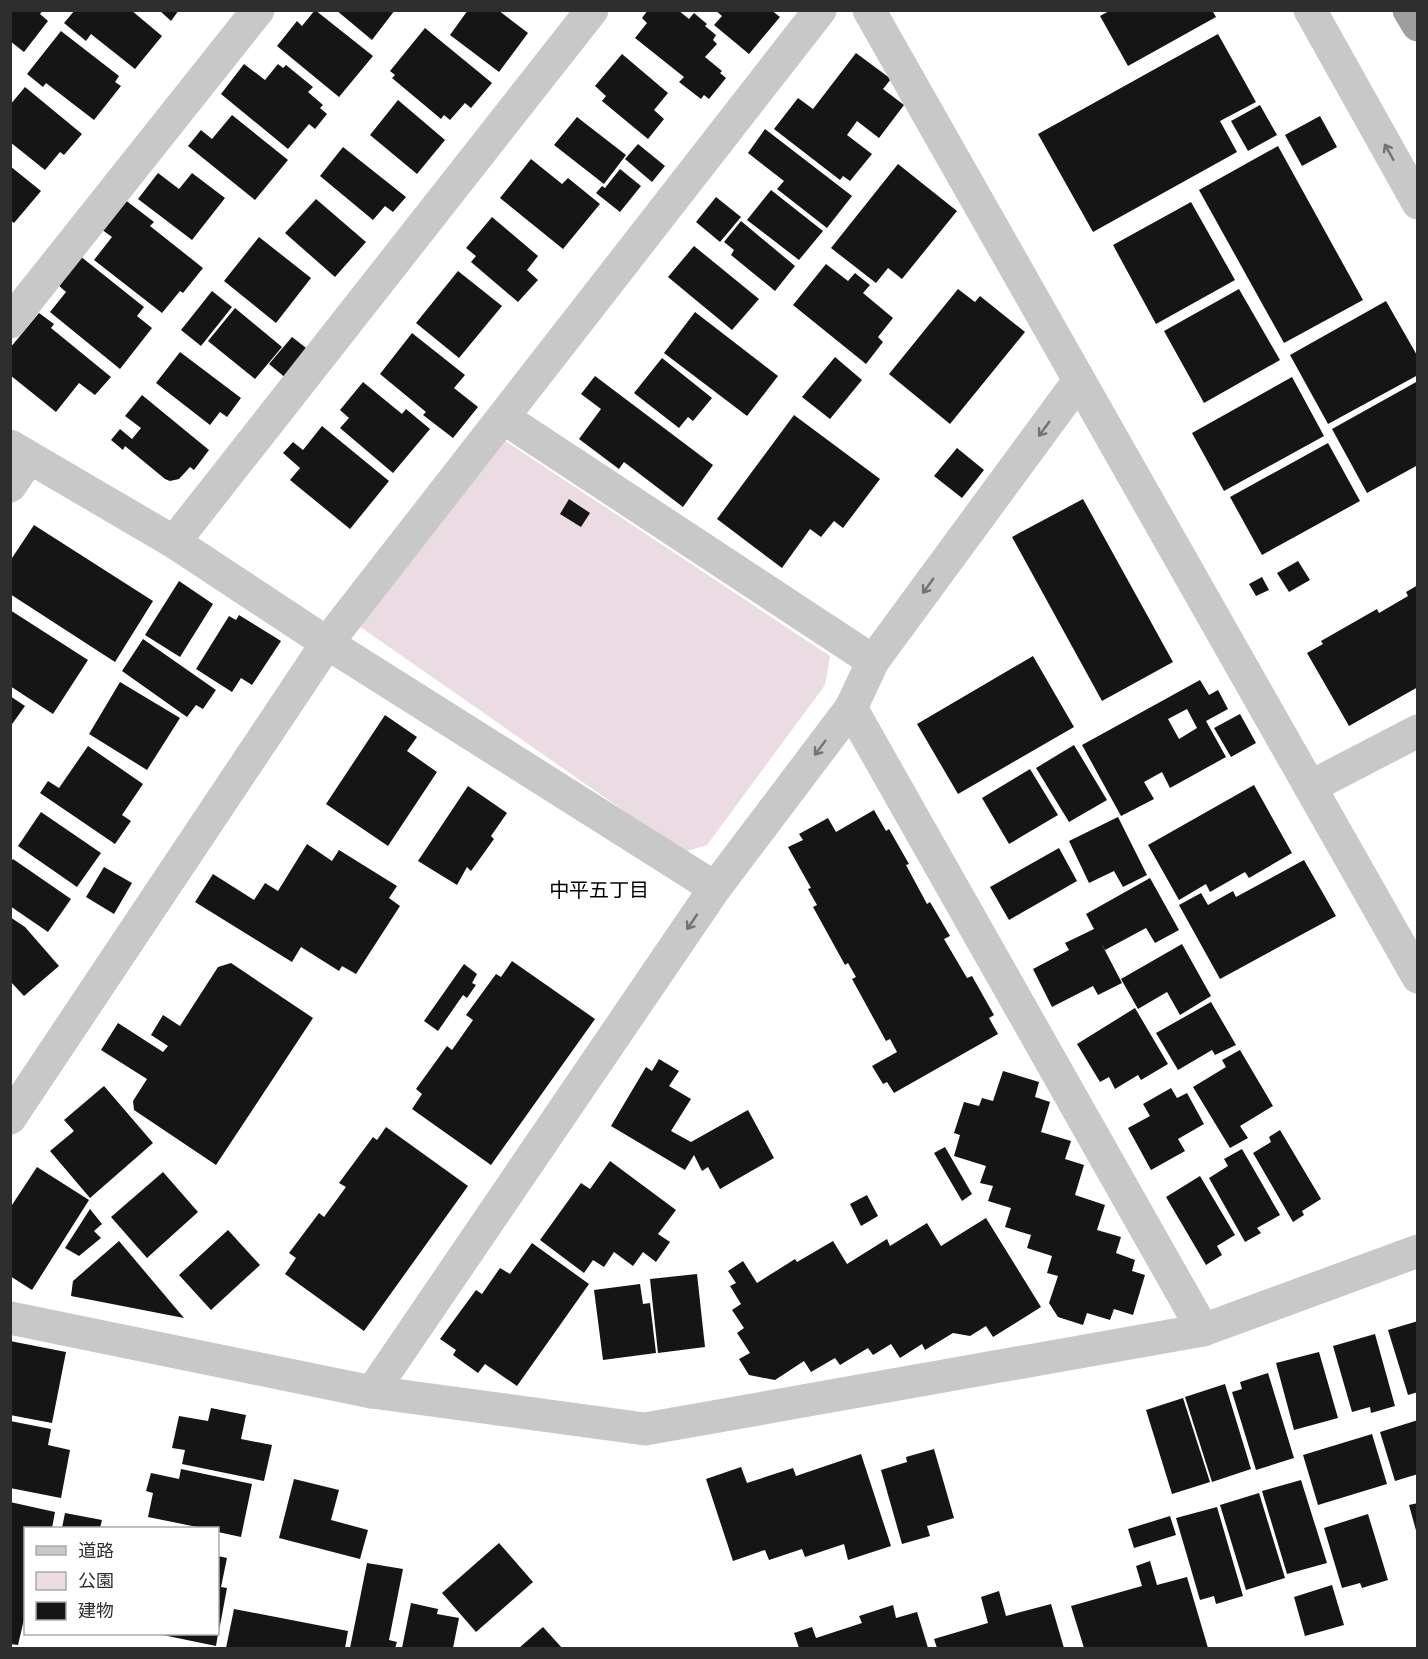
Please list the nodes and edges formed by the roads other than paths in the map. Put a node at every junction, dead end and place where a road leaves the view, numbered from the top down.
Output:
1 (258, 10) edge
2 (592, 10) edge
3 (820, 10) edge
4 (869, 10) edge
5 (1310, 10) edge
6 (1409, 10) edge
7 (1418, 25) edge
8 (1418, 203) edge
9 (10, 322) edge
10 (1078, 382) junction
11 (504, 418) junction
12 (20, 452) edge
13 (10, 486) edge
14 (174, 542) junction
15 (327, 643) junction
16 (873, 661) junction
17 (850, 708) junction
18 (1418, 731) edge
19 (1310, 787) junction
20 (715, 888) junction
21 (1418, 977) edge
22 (10, 1118) edge
23 (1418, 1251) edge
24 (10, 1318) edge
25 (1203, 1330) junction
26 (372, 1392) junction

1 - 9 street
2 - 14 street
3 - 11 street
4 - 10 street
8 -> 5 street
6 - 7 highway
10 -> 16 street
10 - 19 street
11 - 15 street
11 - 16 street
12 - 13 street
12 - 14 street
14 - 15 street
15 - 20 street
15 - 22 street
16 - 17 street
17 -> 20 street
17 - 25 street
18 - 19 street
19 - 21 street
20 -> 26 street
23 - 25 street
24 - 26 street
25 - 26 street

